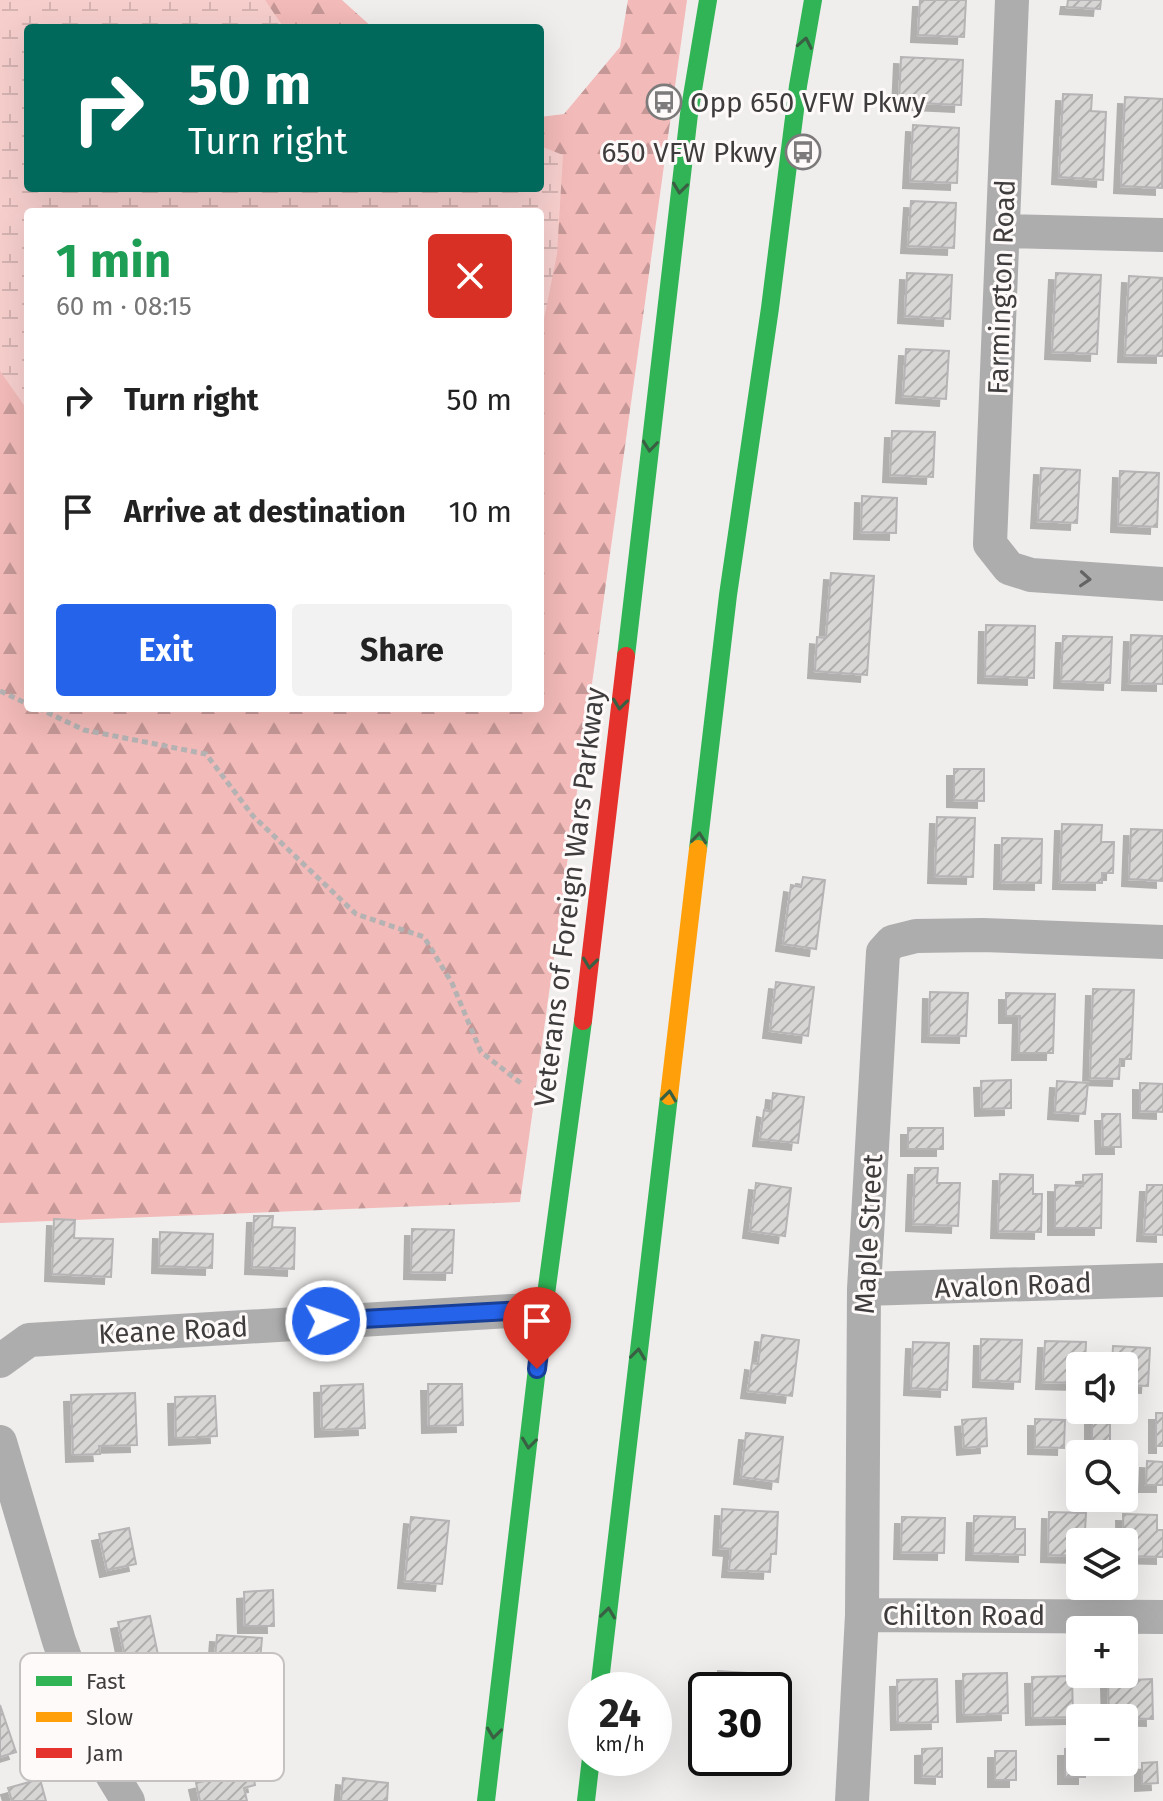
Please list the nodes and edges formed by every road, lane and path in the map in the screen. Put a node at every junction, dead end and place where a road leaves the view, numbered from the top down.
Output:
1 (708, 0) edge
2 (813, 0) edge
3 (1012, 0) edge
4 (1003, 231) junction
5 (1163, 235) edge
6 (1163, 584) edge
7 (0, 691) edge
8 (24, 702) edge
9 (46, 712) edge
10 (1163, 942) edge
11 (522, 1084) dead end
12 (1163, 1280) edge
13 (864, 1289) junction
14 (544, 1309) junction
15 (0, 1361) edge
16 (0, 1442) edge
17 (862, 1615) junction
18 (1163, 1617) edge
19 (63, 1653) edge
20 (601, 1672) edge
21 (589, 1776) edge
22 (116, 1781) edge
23 (128, 1801) edge
24 (486, 1801) edge
25 (586, 1801) edge
26 (852, 1801) edge

1 -> 14 highway, Veterans of Foreign Wars Parkway
20 -> 2 highway
3 - 4 street, Farmington Road
4 - 5 street
4 -> 6 street, Farmington Road
7 - 8 path
9 - 11 path
10 - 13 street, Maple Street
12 - 13 street, Avalon Road
13 - 17 street, Maple Street
14 - 15 street, Keane Road
14 -> 24 highway, Veterans of Foreign Wars Parkway
16 - 19 street
17 - 18 street, Chilton Road
17 - 26 street, Maple Street
21 - 25 highway
22 - 23 street

